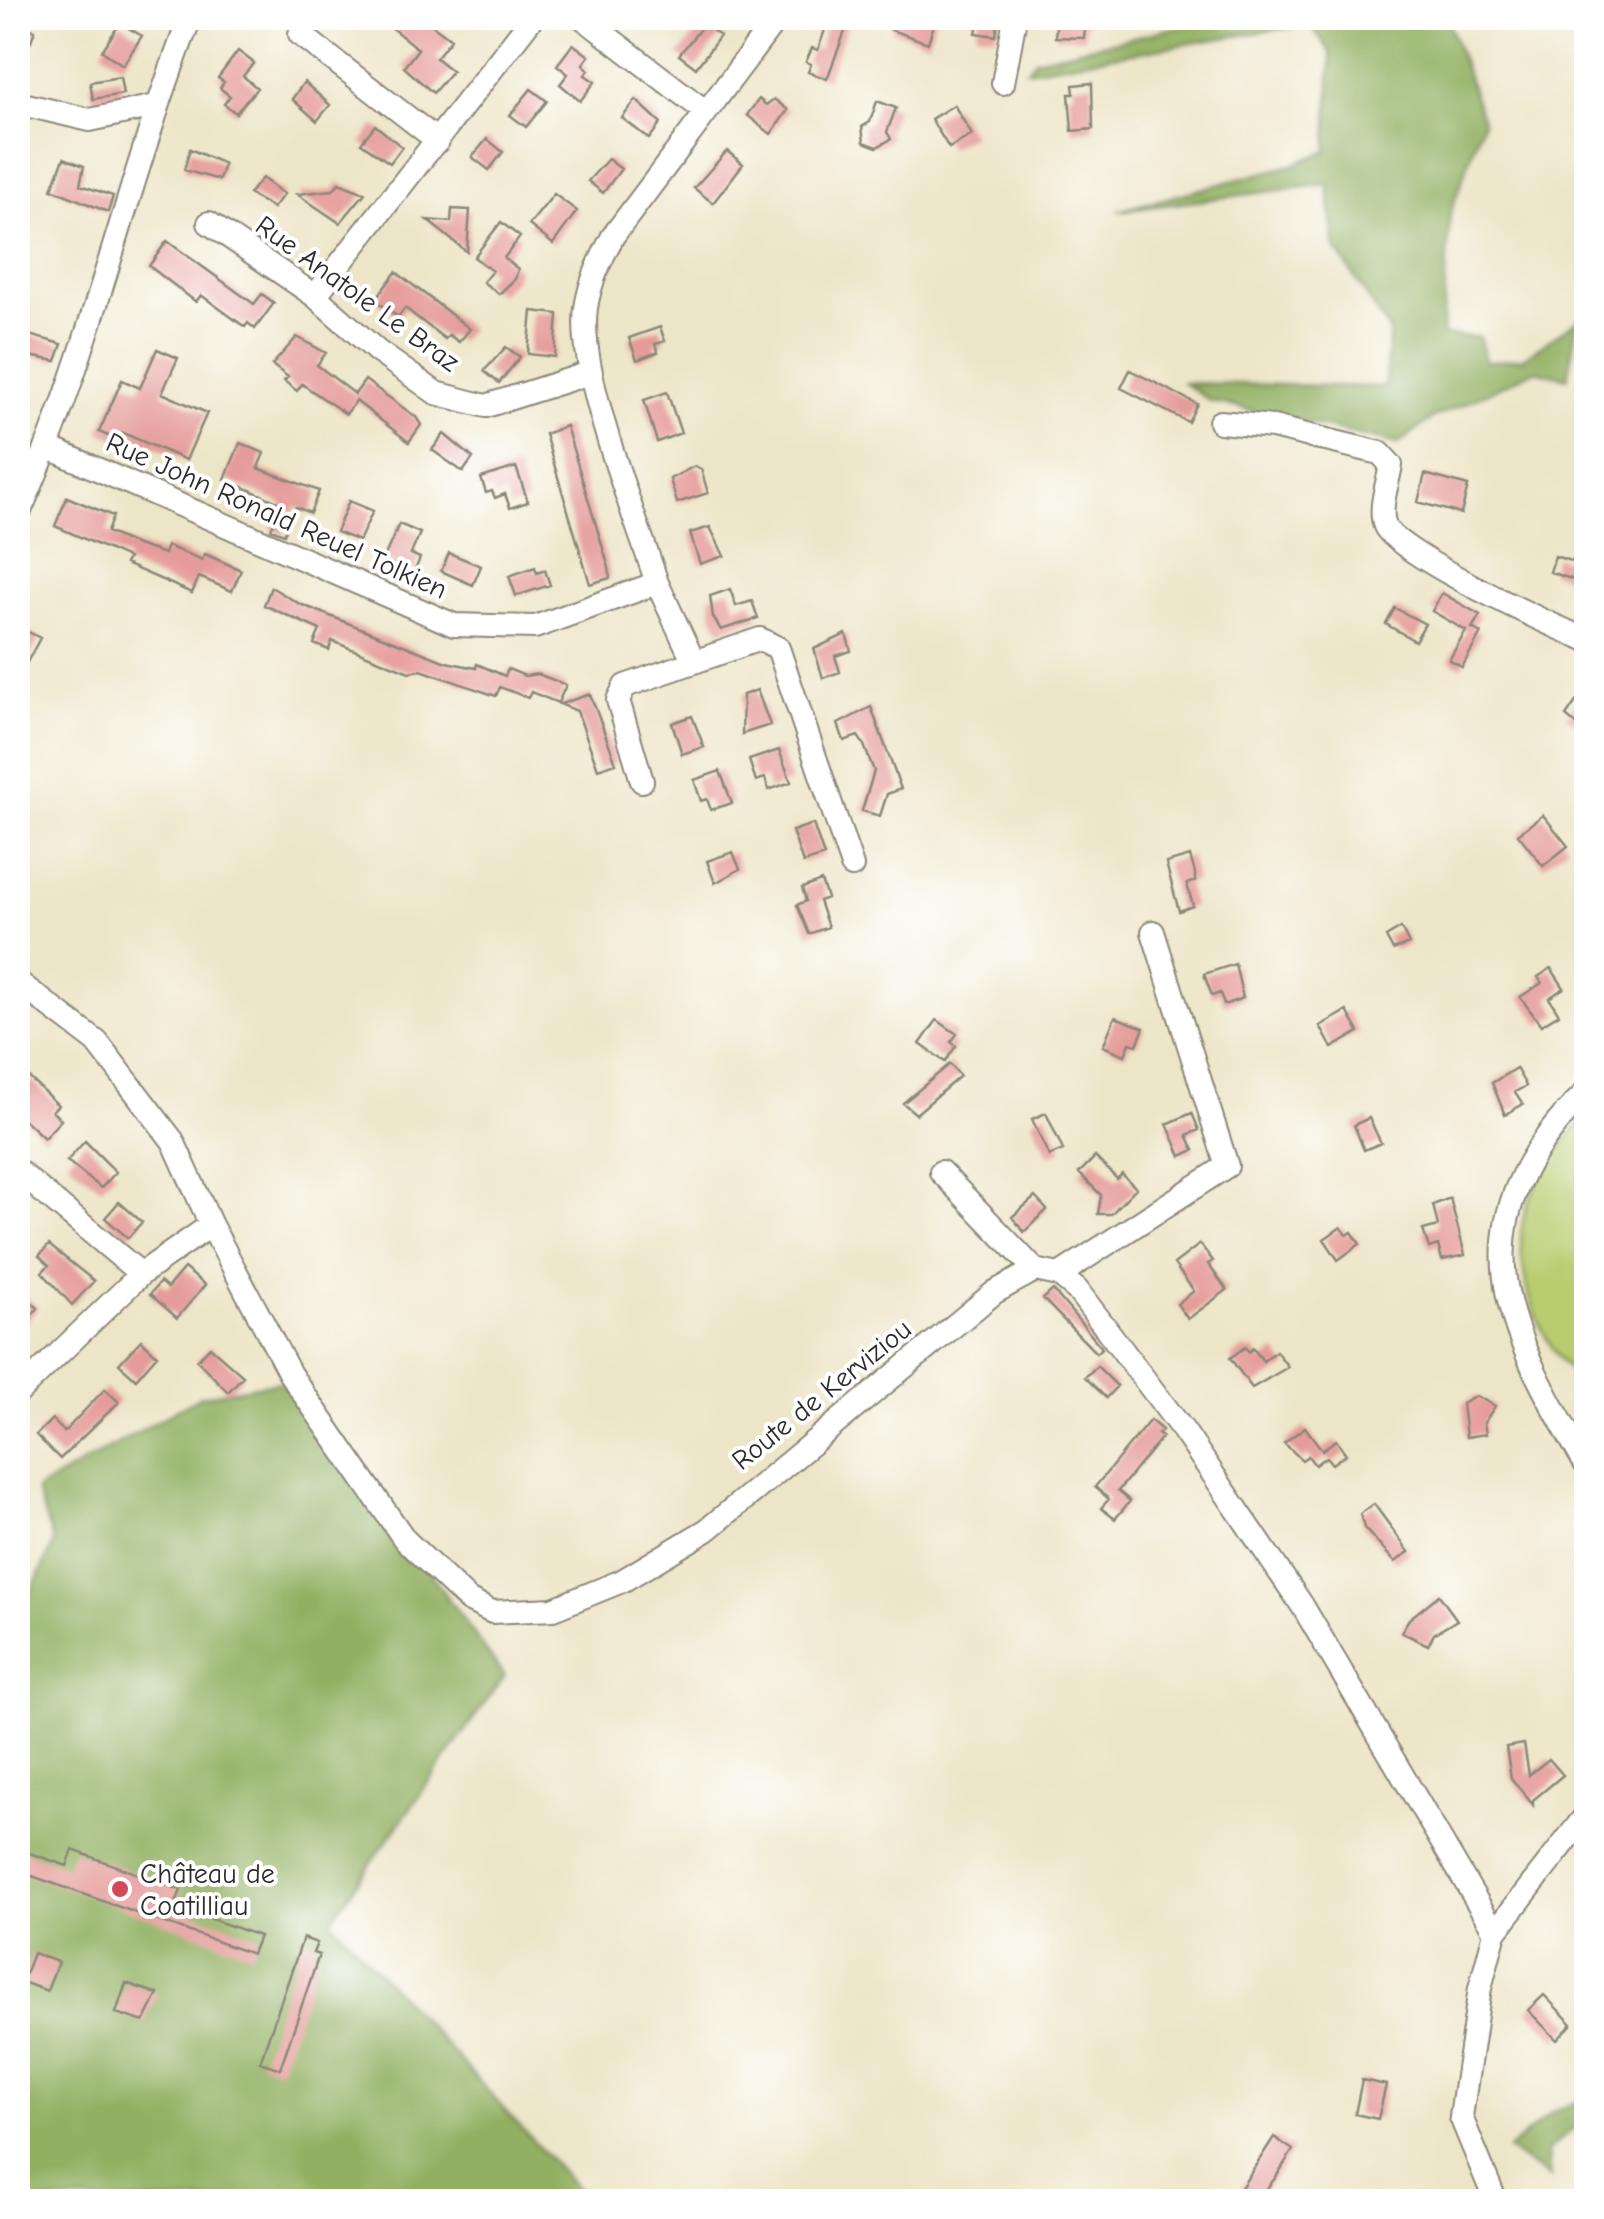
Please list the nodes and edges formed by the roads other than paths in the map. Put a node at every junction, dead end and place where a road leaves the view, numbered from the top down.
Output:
1 (190, 18) edge
2 (532, 18) edge
3 (583, 18) edge
4 (777, 18) edge
5 (1015, 18) edge
6 (300, 34) dead end
7 (1003, 83) dead end
8 (18, 104) edge
9 (155, 106) junction
10 (706, 112) junction
11 (438, 142) junction
12 (209, 223) dead end
13 (316, 296) junction
14 (590, 372) junction
15 (1220, 422) dead end
16 (48, 448) junction
17 (18, 515) edge
18 (657, 583) junction
19 (1586, 640) edge
20 (693, 660) junction
21 (642, 781) dead end
22 (852, 866) dead end
23 (1153, 932) dead end
24 (18, 982) edge
25 (1586, 1092) edge
26 (18, 1171) edge
27 (940, 1172) dead end
28 (211, 1225) junction
29 (1035, 1270) junction
30 (141, 1274) junction
31 (1059, 1275) junction
32 (18, 1393) edge
33 (1586, 1466) edge
34 (1586, 1815) edge
35 (1496, 1932) junction
36 (1496, 2202) edge

1 - 9 street
2 - 11 street
3 - 10 street
4 - 10 street
5 - 7 street
6 - 11 street
8 - 9 street
9 - 16 street
10 - 14 street
11 - 13 street
12 - 13 street, Rue Anatole Le Braz
13 - 14 street, Rue Anatole Le Braz
14 - 18 street
15 - 19 street
16 - 17 street
16 - 18 street, Rue John Ronald Reuel Tolkien
18 - 20 street
20 - 21 street
20 - 22 street
23 - 31 street
24 - 28 street, Route de Kerviziou
25 - 33 street
26 - 30 street
27 - 29 street
28 - 29 street, Route de Kerviziou
28 - 30 street
29 - 31 street
30 - 32 street
31 - 35 street
34 - 35 street
35 - 36 street

